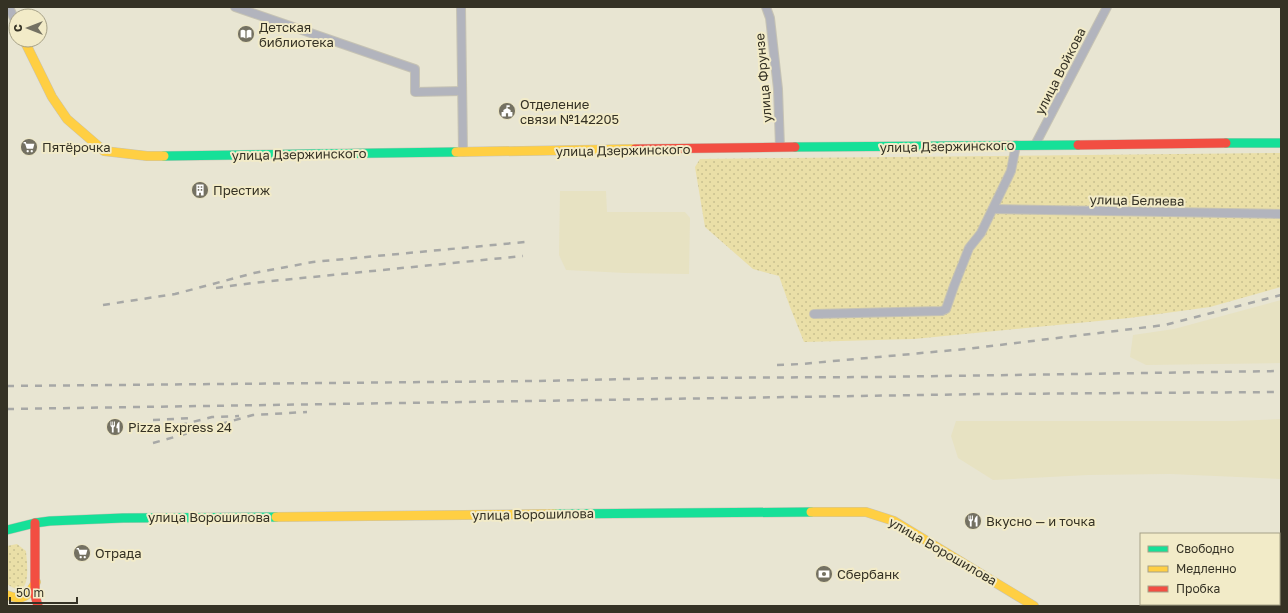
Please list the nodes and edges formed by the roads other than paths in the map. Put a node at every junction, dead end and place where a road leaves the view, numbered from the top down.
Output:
1 (235, 7) edge
2 (461, 7) edge
3 (766, 7) edge
4 (1107, 7) edge
5 (28, 48) edge
6 (462, 91) junction
7 (1281, 143) edge
8 (1016, 145) junction
9 (1035, 145) junction
10 (780, 148) junction
11 (462, 152) junction
12 (993, 209) junction
13 (1281, 214) edge
14 (814, 314) dead end
15 (35, 523) junction
16 (7, 530) edge
17 (36, 581) junction
18 (7, 595) edge
19 (7, 598) edge
20 (16, 606) edge
21 (38, 606) edge
22 (1034, 606) edge

1 - 6 street
2 - 6 street
3 - 10 street, улица Фрунзе
4 - 9 street, улица Войкова
5 - 11 street, улица Дзержинского
6 - 11 street
7 - 9 street, улица Дзержинского
8 - 9 street, улица Дзержинского
8 - 10 street, улица Дзержинского
8 - 12 street
10 - 11 street, улица Дзержинского
12 - 13 street, улица Беляева
12 - 14 street
15 - 16 street, улица Ворошилова
15 - 17 street
15 - 22 street, улица Ворошилова
17 - 18 street
17 - 21 street
19 - 20 street

